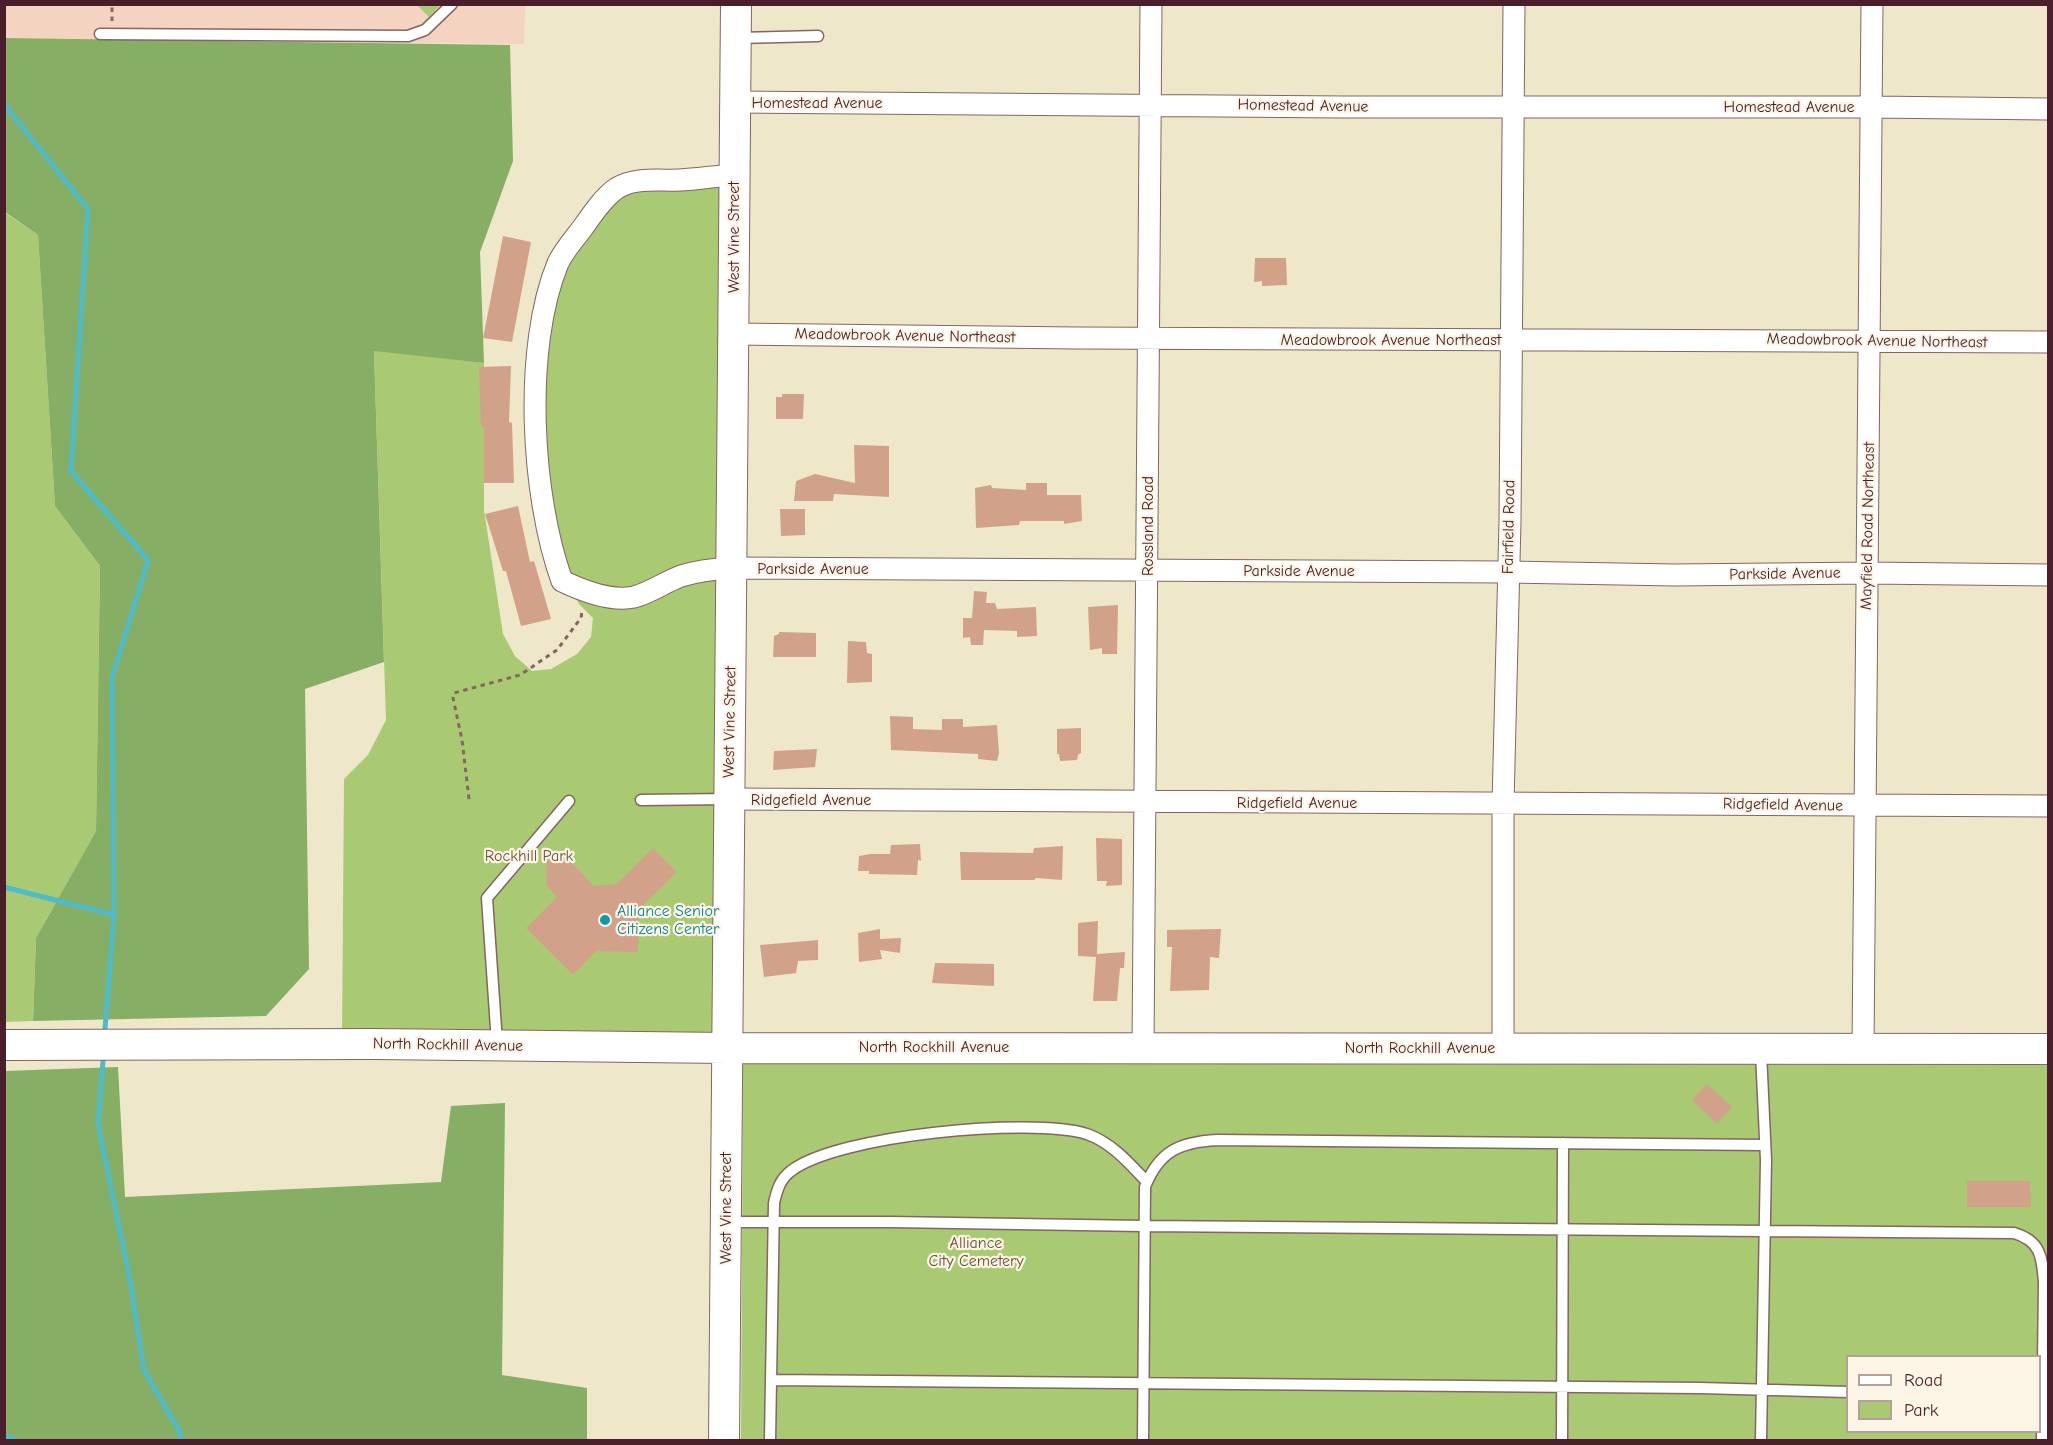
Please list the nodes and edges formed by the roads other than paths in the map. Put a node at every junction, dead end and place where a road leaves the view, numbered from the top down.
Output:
1 (452, 4) edge
2 (736, 4) edge
3 (1151, 4) edge
4 (1514, 4) edge
5 (1872, 4) edge
6 (100, 34) dead end
7 (819, 36) dead end
8 (735, 38) junction
9 (735, 102) junction
10 (1149, 105) junction
11 (1872, 106) junction
12 (1513, 107) junction
13 (2049, 109) edge
14 (734, 174) junction
15 (733, 334) junction
16 (1149, 338) junction
17 (1510, 340) junction
18 (1870, 342) junction
19 (2049, 342) edge
20 (731, 568) junction
21 (1148, 571) junction
22 (1508, 572) junction
23 (1868, 573) junction
24 (2049, 574) edge
25 (729, 799) junction
26 (641, 800) dead end
27 (569, 801) dead end
28 (1146, 802) junction
29 (1503, 804) junction
30 (1865, 807) junction
31 (2049, 807) edge
32 (4, 1045) edge
33 (498, 1046) junction
34 (1143, 1047) junction
35 (727, 1048) junction
36 (1503, 1048) junction
37 (1761, 1048) junction
38 (1863, 1048) junction
39 (2049, 1049) edge
40 (1563, 1143) junction
41 (1766, 1144) junction
42 (1146, 1182) junction
43 (725, 1222) junction
44 (773, 1222) junction
45 (1143, 1226) junction
46 (1563, 1229) junction
47 (1764, 1230) junction
48 (771, 1380) junction
49 (1142, 1383) junction
50 (1562, 1388) junction
51 (1761, 1390) junction
52 (1846, 1392) edge
53 (2041, 1392) edge
54 (724, 1440) edge
55 (770, 1440) edge
56 (1143, 1440) edge
57 (1562, 1440) edge
58 (1761, 1440) edge
59 (2042, 1440) edge

1 - 6 lane
2 - 8 street, West Vine Street
3 - 10 street, Rossland Road
4 - 12 street, Fairfield Road
5 - 11 street, Mayfield Road Northeast
7 - 8 lane
8 - 9 street, West Vine Street
9 - 10 street, Homestead Avenue
9 - 14 street, West Vine Street
10 - 12 street, Homestead Avenue
10 - 16 street, Rossland Road
11 - 12 street, Homestead Avenue
11 - 13 street, Homestead Avenue
11 - 18 street, Mayfield Road Northeast
12 - 17 street, Fairfield Road
14 - 15 street, West Vine Street
14 - 20 street, Parkside Avenue
15 - 16 street, Meadowbrook Avenue Northeast
15 - 20 street, West Vine Street
16 - 17 street, Meadowbrook Avenue Northeast
16 - 21 street, Rossland Road
17 - 18 street, Meadowbrook Avenue Northeast
17 - 22 street, Fairfield Road
18 - 19 street, Meadowbrook Avenue Northeast
18 - 23 street, Mayfield Road Northeast
20 - 21 street, Parkside Avenue
20 - 25 street, West Vine Street
21 - 22 street, Parkside Avenue
21 - 28 street, Rossland Road
22 - 23 street, Parkside Avenue
22 - 29 street, Fairfield Road
23 - 24 street, Parkside Avenue
23 - 30 street, Mayfield Road Northeast
25 - 26 lane
25 - 28 street, Ridgefield Avenue
25 - 35 street, West Vine Street
27 - 33 lane
28 - 29 street, Ridgefield Avenue
28 - 34 street, Rossland Road
29 - 30 street, Ridgefield Avenue
29 - 36 street, Fairfield Road
30 - 31 street, Ridgefield Avenue
30 - 38 street, Mayfield Road Northeast
32 - 33 street, North Rockhill Avenue
33 - 35 street, North Rockhill Avenue
34 - 35 street, North Rockhill Avenue
34 - 36 street, North Rockhill Avenue
35 - 43 street, West Vine Street
36 - 37 street, North Rockhill Avenue
37 - 38 street, North Rockhill Avenue
37 - 41 lane
38 - 39 street, North Rockhill Avenue
40 - 41 lane
40 - 42 lane
40 - 46 lane
41 - 47 lane
42 - 44 lane
42 - 45 lane
43 - 44 lane
43 - 54 street, West Vine Street
44 - 45 lane
44 - 48 lane
45 - 46 lane
45 - 49 lane
46 - 47 lane
46 - 50 lane
47 - 51 lane
47 - 53 lane
48 - 49 lane
48 - 55 lane
49 - 50 lane
49 - 56 lane
50 - 51 lane
50 - 57 lane
51 - 52 lane
51 - 58 lane
53 - 59 lane

